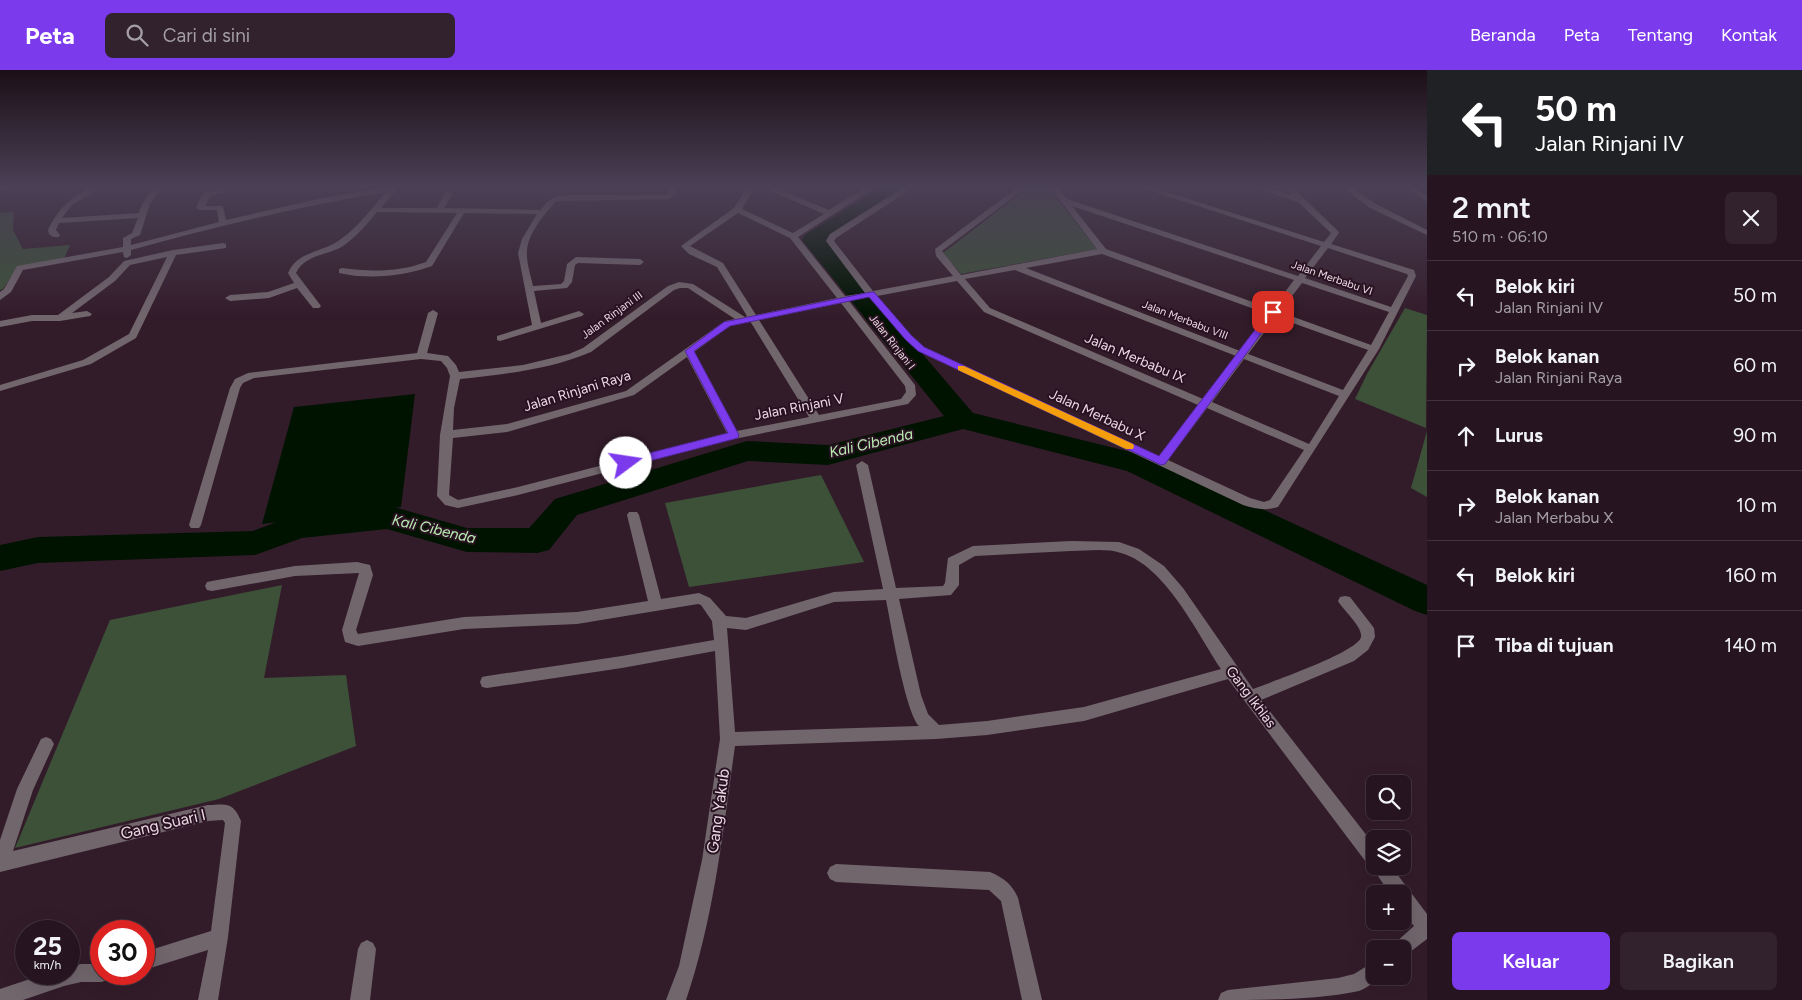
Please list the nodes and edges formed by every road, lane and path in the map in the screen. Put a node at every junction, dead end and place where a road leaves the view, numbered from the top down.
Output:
1 (52, 230) edge
2 (137, 230) edge
3 (195, 230) edge
4 (354, 230) edge
5 (450, 230) edge
6 (531, 230) edge
7 (708, 230) edge
8 (781, 230) edge
9 (802, 230) edge
10 (843, 230) edge
11 (964, 230) edge
12 (1087, 230) edge
13 (1155, 230) edge
14 (1279, 230) edge
15 (1333, 230) edge
16 (56, 235) dead end
17 (793, 236) junction
18 (1325, 245) junction
19 (223, 246) dead end
20 (126, 249) junction
21 (1104, 251) junction
22 (173, 253) junction
23 (640, 262) dead end
24 (127, 263) junction
25 (1015, 268) junction
26 (342, 271) dead end
27 (958, 278) junction
28 (1302, 279) junction
29 (299, 284) junction
30 (530, 289) junction
31 (1, 294) edge
32 (868, 295) junction
33 (230, 298) dead end
34 (848, 298) junction
35 (316, 306) dead end
36 (1396, 310) junction
37 (1273, 312) junction
38 (433, 313) dead end
39 (87, 314) dead end
40 (579, 314) dead end
41 (60, 318) junction
42 (747, 318) junction
43 (0, 324) edge
44 (537, 327) junction
45 (500, 338) dead end
46 (1374, 349) junction
47 (689, 351) junction
48 (1241, 355) junction
49 (421, 356) junction
50 (456, 376) junction
51 (0, 388) edge
52 (911, 394) joint
53 (1346, 395) junction
54 (1204, 403) junction
55 (816, 419) junction
56 (446, 435) junction
57 (734, 435) junction
58 (1311, 449) junction
59 (1161, 461) junction
60 (862, 465) dead end
61 (633, 515) dead end
62 (195, 525) dead end
63 (212, 586) dead end
64 (892, 593) junction
65 (1345, 601) dead end
66 (656, 604) junction
67 (719, 619) junction
68 (722, 644) junction
69 (1231, 672) junction
70 (488, 682) dead end
71 (1251, 697) junction
72 (936, 732) junction
73 (728, 739) junction
74 (46, 744) dead end
75 (1366, 848) edge
76 (0, 862) edge
77 (836, 873) dead end
78 (1387, 875) edge
79 (1394, 885) edge
80 (1411, 907) edge
81 (1426, 927) edge
82 (219, 938) junction
83 (1411, 940) edge
84 (367, 949) dead end
85 (155, 958) edge
86 (90, 973) edge
87 (1366, 976) edge
88 (1282, 997) edge
89 (0, 998) edge
90 (208, 1000) edge
91 (360, 1000) edge
92 (676, 1000) edge
93 (1032, 1000) edge
94 (1228, 1000) edge

1 - 16 street
2 - 20 street
3 - 20 street
4 - 29 street
5 - 26 street
6 - 30 street
7 - 42 street
8 - 17 street
9 - 17 street
10 - 32 street, Jalan Merbabu X
11 - 27 street, Jalan Merbabu IX
12 - 21 street
13 - 28 street, Jalan Merbabu VI
14 - 18 street
15 - 18 street
17 - 34 street, Jalan Rinjani I
18 - 28 street
18 - 36 street, Jalan Merbabu X
19 - 22 street
20 - 24 street
20 - 31 street
21 - 25 street, Jalan Rinjani Raya
21 - 37 street
22 - 24 street
22 - 51 street
23 - 30 street
24 - 41 street
25 - 27 street, Jalan Rinjani Raya
25 - 48 street, Jalan Merbabu VIII
27 - 32 street, Jalan Rinjani Raya
27 - 54 street, Jalan Merbabu IX
28 - 36 street, Jalan Merbabu VI
28 - 37 street
29 - 33 street
29 - 35 street
30 - 44 street
32 - 34 street, Jalan Rinjani Raya
32 - 59 street, Jalan Merbabu X
34 - 42 street, Jalan Rinjani Raya
34 - 52 street, Jalan Rinjani I
36 - 46 street, Jalan Merbabu X
37 - 46 street
37 - 48 street
38 - 49 street
39 - 41 street
40 - 44 street
41 - 43 street
42 - 47 street, Jalan Rinjani Raya
42 - 50 street, Jalan Rinjani III
42 - 55 street
44 - 45 street
46 - 53 street, Jalan Merbabu X
47 - 56 street, Jalan Rinjani Raya
47 - 57 street
48 - 53 street, Jalan Merbabu VIII
48 - 54 street
49 - 50 street
49 - 62 street
50 - 56 street
52 - 55 street, Jalan Rinjani V
53 - 58 street, Jalan Merbabu X
54 - 58 street, Jalan Merbabu IX
54 - 59 street
55 - 57 street, Jalan Rinjani V
56 - 57 street, Jalan Rinjani V
58 - 59 street, Jalan Merbabu X
60 - 64 street
61 - 66 street
63 - 66 street
64 - 67 street
64 - 69 street, Gang Ikhlas
64 - 72 street
65 - 71 street
66 - 67 street
67 - 68 street, Gang Yakub
68 - 70 street
68 - 73 street, Gang Yakub
69 - 71 street, Gang Ikhlas
69 - 72 street
71 - 75 street, Gang Ikhlas
72 - 73 street
73 - 92 street, Gang Yakub
74 - 76 street
76 - 82 street, Gang Suari I
77 - 93 street
78 - 79 street
80 - 81 street
81 - 83 street
82 - 85 street
82 - 90 street, Gang Suari I
84 - 91 street
86 - 89 street
87 - 88 street
88 - 94 street

